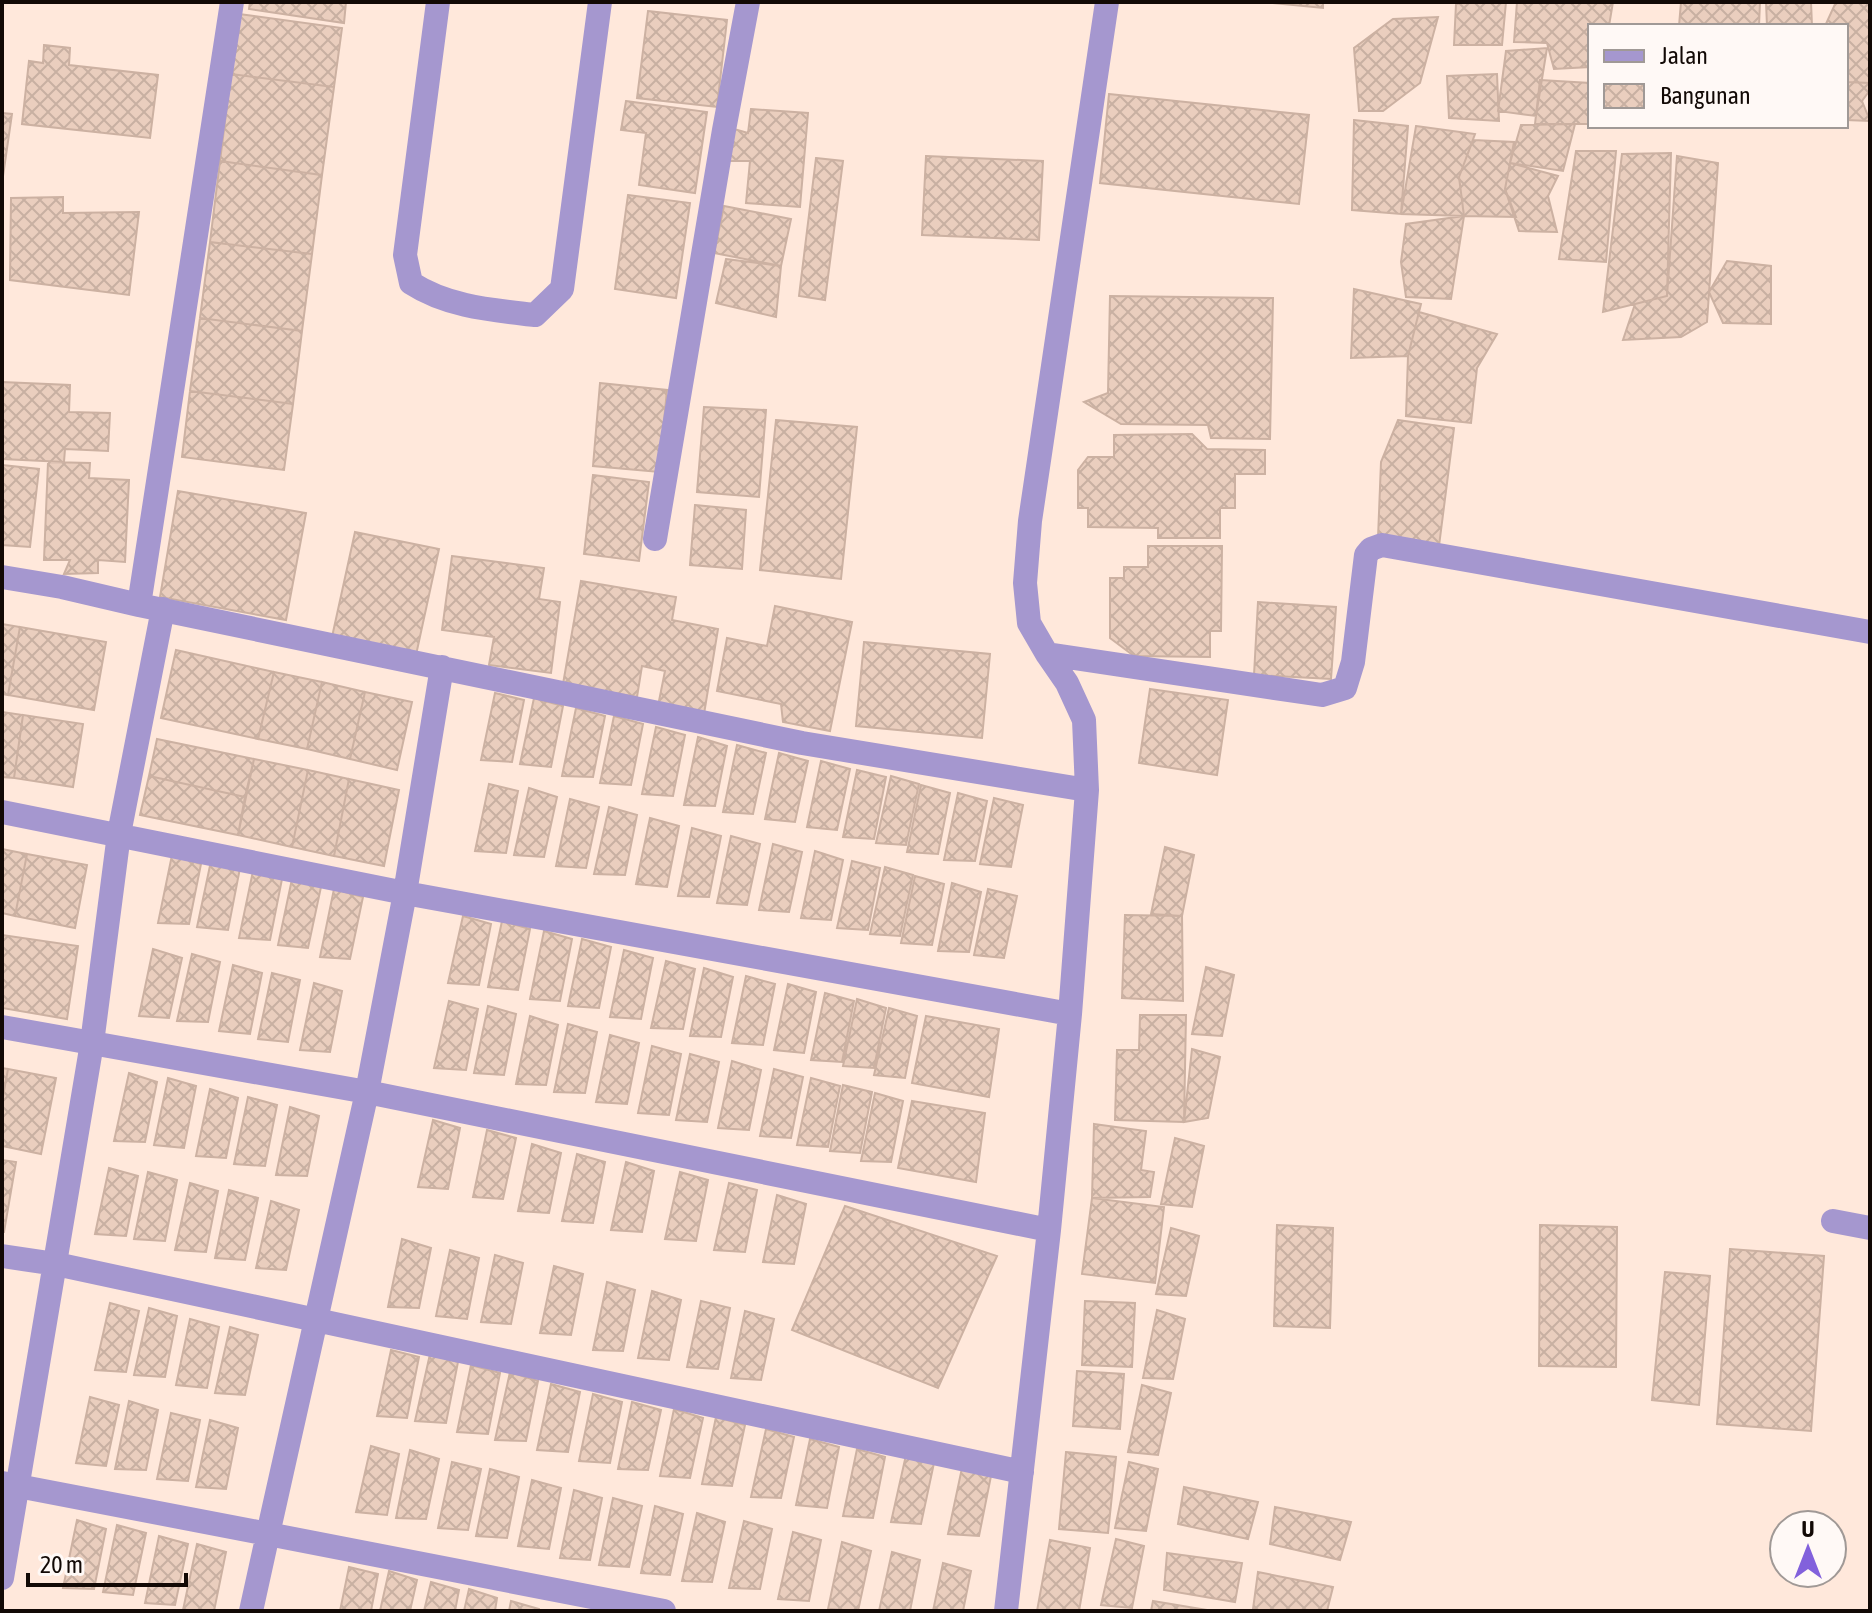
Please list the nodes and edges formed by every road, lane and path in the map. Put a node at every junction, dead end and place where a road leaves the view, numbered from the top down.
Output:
1 (232, 2) edge
2 (438, 2) edge
3 (600, 2) edge
4 (748, 2) edge
5 (1107, 2) edge
6 (655, 539) dead end
7 (2, 577) edge
8 (139, 605) junction
9 (163, 609) junction
10 (1870, 632) edge
11 (1047, 654) junction
12 (442, 667) junction
13 (1087, 790) junction
14 (2, 812) edge
15 (119, 834) junction
16 (405, 893) junction
17 (1070, 1014) junction
18 (2, 1027) edge
19 (92, 1043) junction
20 (367, 1092) junction
21 (1833, 1221) dead end
22 (1870, 1228) edge
23 (1049, 1230) junction
24 (2, 1256) edge
25 (56, 1264) junction
26 (315, 1321) junction
27 (1022, 1472) junction
28 (10, 1485) edge
29 (268, 1534) junction
30 (2, 1578) edge
31 (251, 1611) edge
32 (664, 1611) edge
33 (1006, 1611) edge

1 - 8 street
2 - 3 street
4 - 6 street
5 - 11 street
7 - 8 street
8 - 9 street
9 - 12 street
9 - 15 street
10 - 11 street
11 - 13 street
12 - 13 street
12 - 16 street
13 - 17 street
14 - 15 street
15 - 16 street
15 - 19 street
16 - 17 street
16 - 20 street
17 - 23 street
18 - 19 street
19 - 20 street
19 - 25 street
20 - 23 street
20 - 26 street
21 - 22 street
23 - 27 street
24 - 25 street
25 - 26 street
25 - 28 street
26 - 27 street
26 - 29 street
27 - 33 street
28 - 29 street
28 - 30 street
29 - 31 street
29 - 32 street

